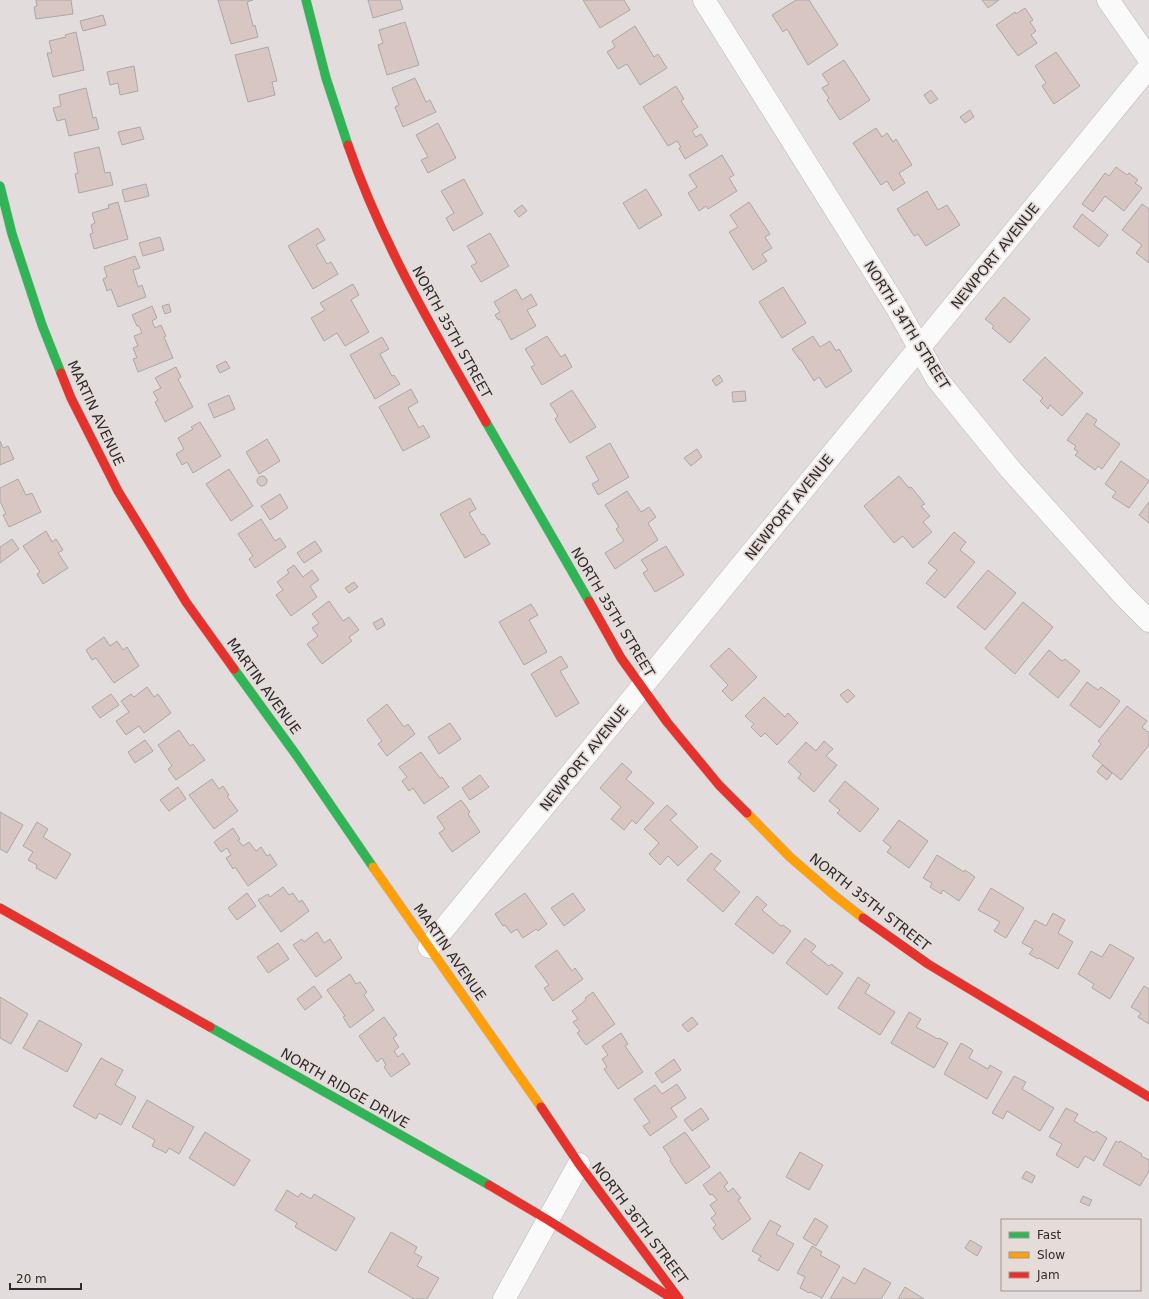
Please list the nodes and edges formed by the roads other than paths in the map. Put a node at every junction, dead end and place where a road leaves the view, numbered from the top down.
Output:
1 (306, 0) edge
2 (704, 0) edge
3 (1108, 0) edge
4 (1149, 59) edge
5 (1149, 67) edge
6 (0, 186) edge
7 (920, 348) junction
8 (1149, 621) edge
9 (642, 687) junction
10 (0, 908) edge
11 (429, 947) junction
12 (1149, 1097) edge
13 (579, 1164) junction
14 (548, 1220) junction
15 (504, 1299) edge
16 (673, 1299) edge
17 (679, 1299) edge

1 - 9 street, NORTH 35TH STREET
2 - 7 street, NORTH 34TH STREET
3 - 4 street
5 - 7 street, NEWPORT AVENUE
6 - 11 street, MARTIN AVENUE
7 - 8 street, NORTH 34TH STREET
7 - 9 street, NEWPORT AVENUE
9 - 11 street, NEWPORT AVENUE
9 - 12 street, NORTH 35TH STREET
10 - 14 street, NORTH RIDGE DRIVE
11 - 13 street, MARTIN AVENUE
13 - 14 street
13 - 17 street, NORTH 36TH STREET
14 - 15 street
14 - 16 street, NORTH RIDGE DRIVE

